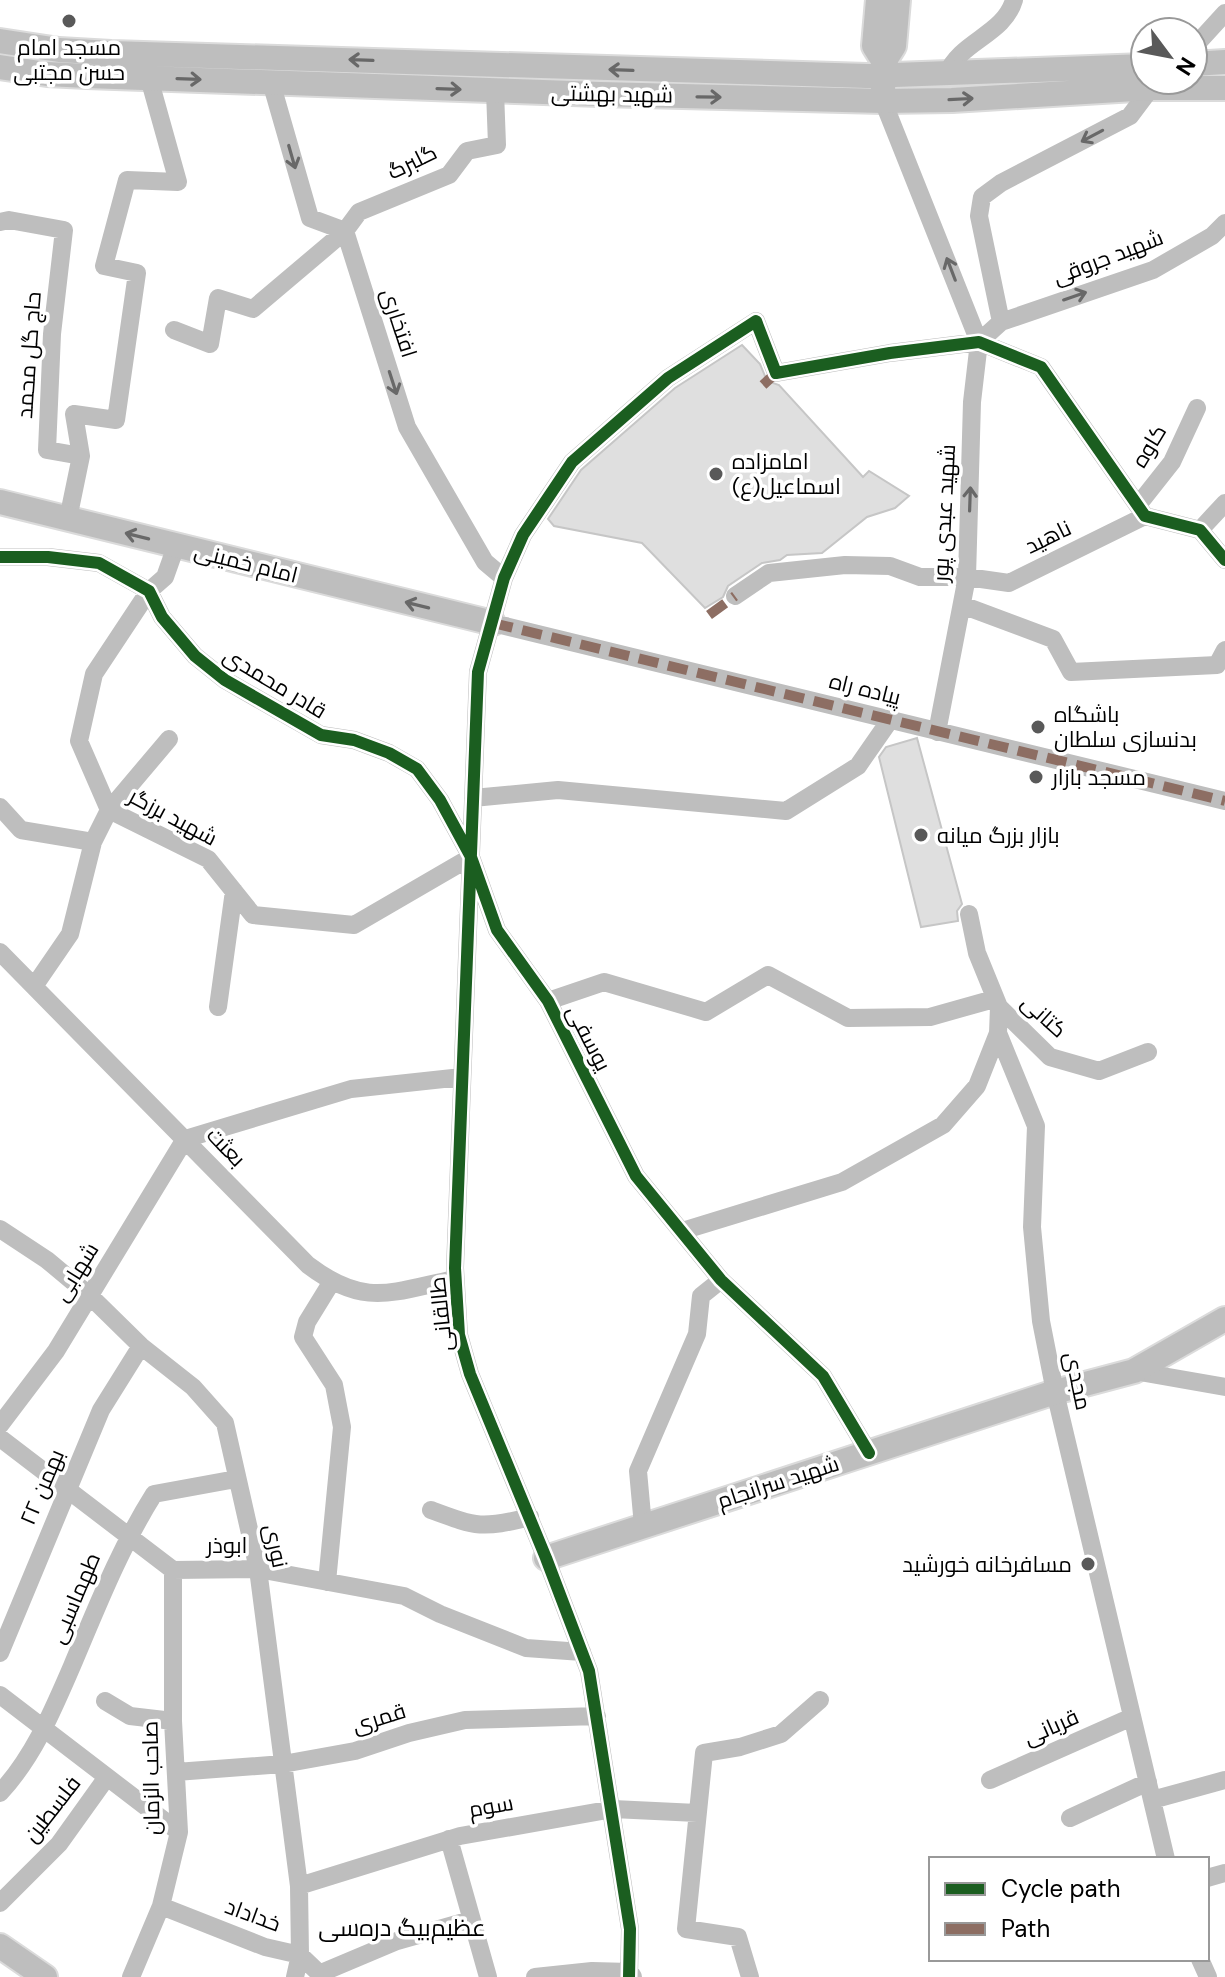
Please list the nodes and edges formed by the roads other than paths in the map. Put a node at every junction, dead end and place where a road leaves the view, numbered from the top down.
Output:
1 (878, 0) edge
2 (898, 0) edge
3 (1014, 0) edge
4 (1225, 13) edge
5 (1209, 30) edge
6 (0, 41) edge
7 (0, 67) edge
8 (884, 69) junction
9 (947, 74) junction
10 (149, 78) junction
11 (1129, 78) edge
12 (1129, 80) edge
13 (271, 82) junction
14 (495, 91) junction
15 (1140, 96) edge
16 (883, 101) junction
17 (0, 222) edge
18 (1225, 223) edge
19 (345, 231) junction
20 (1001, 322) junction
21 (174, 330) dead end
22 (979, 342) junction
23 (1197, 408) dead end
24 (81, 456) junction
25 (0, 502) edge
26 (1225, 503) edge
27 (1142, 511) junction
28 (68, 519) junction
29 (1200, 530) junction
30 (176, 546) junction
31 (0, 557) edge
32 (1225, 560) edge
33 (967, 577) junction
34 (504, 578) junction
35 (149, 591) junction
36 (735, 596) dead end
37 (962, 605) junction
38 (493, 623) junction
39 (1225, 650) edge
40 (890, 720) junction
41 (937, 732) junction
42 (169, 739) dead end
43 (473, 798) junction
44 (1225, 801) edge
45 (0, 807) edge
46 (109, 810) junction
47 (93, 842) junction
48 (471, 857) junction
49 (234, 891) junction
50 (969, 914) dead end
51 (0, 952) edge
52 (35, 985) junction
53 (548, 1001) junction
54 (997, 1003) junction
55 (218, 1007) dead end
56 (998, 1033) junction
57 (1148, 1052) dead end
58 (462, 1077) junction
59 (185, 1139) junction
60 (682, 1231) junction
61 (2, 1234) edge
62 (455, 1273) junction
63 (721, 1280) junction
64 (331, 1283) junction
65 (89, 1295) junction
66 (1225, 1319) edge
67 (141, 1346) junction
68 (1134, 1371) junction
69 (1225, 1387) edge
70 (1055, 1392) junction
71 (0, 1425) edge
72 (0, 1438) edge
73 (869, 1453) junction
74 (236, 1479) junction
75 (66, 1490) junction
76 (431, 1510) dead end
77 (530, 1517) junction
78 (643, 1526) junction
79 (129, 1534) junction
80 (546, 1558) junction
81 (258, 1569) junction
82 (173, 1570) junction
83 (327, 1582) junction
84 (582, 1652) junction
85 (0, 1653) edge
86 (0, 1695) edge
87 (820, 1700) dead end
88 (105, 1701) dead end
89 (597, 1716) junction
90 (1132, 1717) junction
91 (173, 1721) junction
92 (45, 1729) junction
93 (283, 1764) junction
94 (176, 1772) junction
95 (107, 1777) junction
96 (990, 1780) dead end
97 (1225, 1780) edge
98 (1150, 1791) junction
99 (0, 1793) edge
100 (613, 1809) junction
101 (697, 1813) junction
102 (1070, 1818) dead end
103 (179, 1832) junction
104 (449, 1839) junction
105 (1166, 1857) edge
106 (299, 1886) junction
107 (0, 1903) edge
108 (161, 1906) junction
109 (471, 1920) junction
110 (0, 1946) edge
111 (300, 1955) junction
112 (322, 1975) edge
113 (630, 1975) edge
114 (45, 1977) edge
115 (131, 1977) edge
116 (295, 1977) edge
117 (488, 1977) edge
118 (535, 1977) edge
119 (750, 1977) edge

1 - 8 main road
2 - 8 main road
3 - 9 street
4 - 5 street
8 -> 6 main road, شهید بهشتی
7 - 10 main road, شهید بهشتی
8 - 9 main road, شهید بهشتی
8 - 16 main road
9 - 11 main road, شهید بهشتی
10 -> 13 main road, شهید بهشتی
10 - 24 street
16 -> 12 main road, شهید بهشتی
13 -> 14 main road, شهید بهشتی
13 -> 19 street
14 -> 16 main road, شهید بهشتی
14 - 19 street, گلبرگ
15 -> 20 street
22 -> 16 street
17 - 24 street, حاج گل محمد
20 -> 18 street, شهید جروقی
19 - 21 street
19 -> 34 street, افتخاری
20 - 22 street
22 - 27 street
33 -> 22 street, شهید عبدی پور
22 - 34 street, طالقانی
23 - 27 street, کاوه
24 - 28 street
25 - 28 main road, امام خمینی
26 - 29 street
27 - 29 street
27 - 33 street, ناهید
30 -> 28 main road, امام خمینی
29 - 32 street
30 - 35 street, شهید برزگر
38 -> 30 main road, امام خمینی
31 - 35 street
33 - 36 street, ناهید
33 - 37 street, شهید عبدی پور
34 - 38 street, طالقانی
35 - 46 street, شهید برزگر
35 - 48 street, قادر محمدی
37 - 39 street
37 - 41 street, شهید عبدی پور
38 - 40 street, پیاده راه
38 - 43 street, طالقانی
40 - 41 street, پیاده راه
40 - 43 street
41 - 44 street, پیاده راه
42 - 46 street
43 - 48 street, طالقانی
45 - 47 street
46 - 47 street
46 - 49 street, شهید برزگر
47 - 52 street
48 - 49 street, شهید برزگر
48 - 53 street, یوسفی
48 - 58 street, طالقانی
49 - 55 street
50 - 54 street, مجدی
51 - 52 street, بعثت
52 - 59 street, بعثت
53 - 54 street
53 - 60 street, یوسفی
54 - 56 street, مجدی
54 - 57 street, کتانی
56 - 60 street
56 - 70 street, مجدی
58 - 59 street
58 - 62 street, طالقانی
59 - 64 street, بعثت
59 - 65 street, شهابی
60 - 63 street, یوسفی
61 - 65 street, نوری
62 - 64 street, بعثت
62 - 77 street, طالقانی
63 - 73 street, یوسفی
63 - 78 street
64 - 83 street
65 - 67 street, نوری
65 - 71 street, شهابی
66 - 68 main road, شهید سرانجام
67 - 74 street, نوری
67 - 75 street, ۲۲ بهمن
68 - 69 street
68 - 70 main road, شهید سرانجام
70 - 73 main road, شهید سرانجام
70 - 90 street, مجدی
72 - 75 street
73 - 78 main road, شهید سرانجام
74 - 79 street, طهماسبی
74 - 81 street, نوری
75 - 79 street
75 - 85 street, ۲۲ بهمن
76 - 77 street
77 - 80 street, طالقانی
78 - 80 main road, شهید سرانجام
79 - 82 street
79 - 92 street, طهماسبی
80 - 84 street, طالقانی
81 - 82 street, ابوذر
81 - 83 street, ابوذر
81 - 93 street, نوری
82 - 91 street, صاحب الزمان
83 - 84 street, ابوذر
84 - 89 street, طالقانی
86 - 92 street
87 - 101 street
88 - 91 street
89 - 93 street, قمری
89 - 100 street, طالقانی
90 - 96 street, قربانی
90 - 98 street, مجدی
91 - 94 street, صاحب الزمان
92 - 95 street
92 - 99 street, طهماسبی
93 - 94 street, قمری
93 - 106 street, نوری
94 - 103 street, صاحب الزمان
95 - 103 street
95 - 107 street, فلسطین
97 - 98 street
98 - 102 street
98 - 105 street, مجدی
100 - 101 street, سوم
100 - 104 street, سوم
100 - 113 street, طالقانی
101 - 119 street
103 - 108 street, صاحب الزمان
104 - 106 street, سوم
104 - 109 street
106 - 111 street, نوری
108 - 111 street, خداداد
108 - 115 street, صاحب الزمان
109 - 112 street
109 - 117 street
110 - 114 main road
111 - 112 street, خداداد
111 - 116 street, نوری
113 - 118 street

